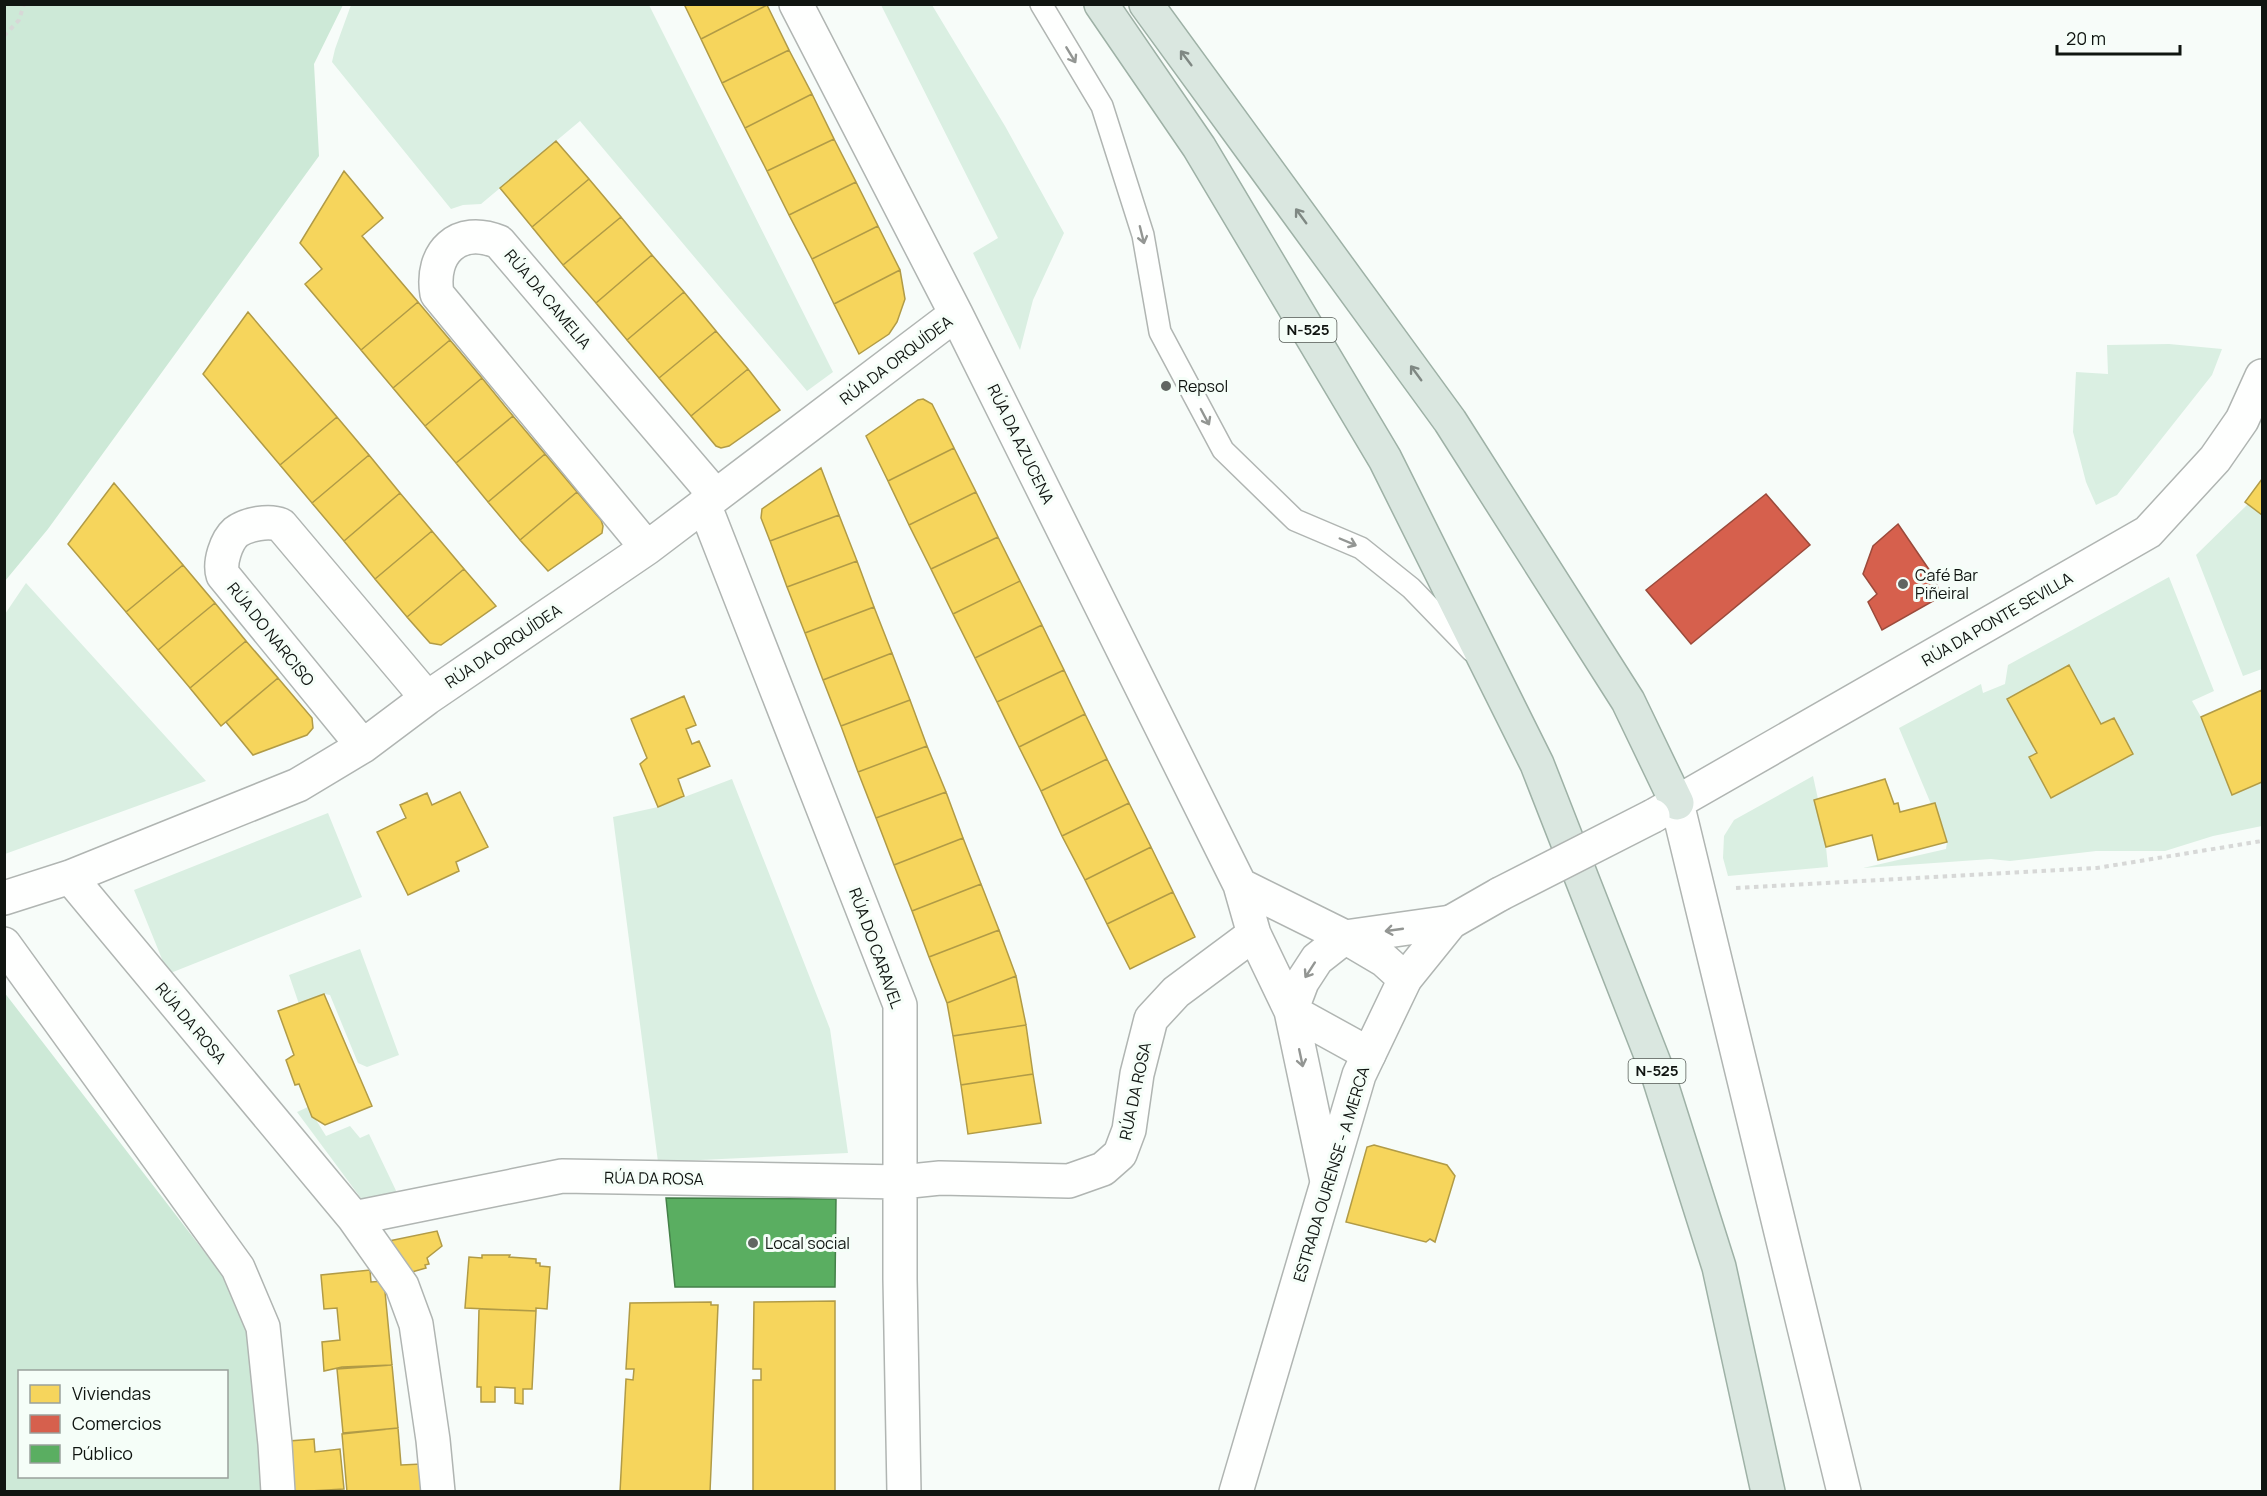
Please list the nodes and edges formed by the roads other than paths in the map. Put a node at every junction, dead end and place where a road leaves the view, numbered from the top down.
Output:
1 (796, 4) edge
2 (1041, 4) edge
3 (1101, 4) edge
4 (1146, 4) edge
5 (956, 314) junction
6 (2262, 376) edge
7 (709, 499) junction
8 (647, 548) junction
9 (1490, 669) junction
10 (427, 698) junction
11 (363, 746) junction
12 (1665, 809) junction
13 (70, 877) junction
14 (1240, 885) junction
15 (4, 898) edge
16 (1451, 921) junction
17 (1254, 934) junction
18 (1345, 937) junction
19 (4, 944) edge
20 (1405, 979) junction
21 (1291, 1011) junction
22 (1369, 1054) junction
23 (1327, 1181) junction
24 (901, 1182) junction
25 (354, 1218) junction
26 (278, 1491) edge
27 (438, 1491) edge
28 (904, 1491) edge
29 (1236, 1491) edge
30 (1768, 1491) edge
31 (1844, 1491) edge

1 - 5 street, RÚA DA AZUCENA
2 -> 9 lane
3 - 9 highway, N-525
12 -> 4 highway
5 - 7 street, RÚA DA ORQUÍDEA
5 - 14 street, RÚA DA AZUCENA
6 - 12 street, RÚA DA PONTE SEVILLA
7 - 8 street, RÚA DA ORQUÍDEA
7 - 8 street, RÚA DA CAMELIA
7 - 24 street, RÚA DO CARAVEL
8 - 10 street, RÚA DA ORQUÍDEA
9 - 30 highway, N-525
10 - 11 street, RÚA DA ORQUÍDEA
10 - 11 street, RÚA DO NARCISO
11 - 13 street, RÚA DA ORQUÍDEA
12 - 16 street, ESTRADA OURENSE - A MERCA, bridge
12 - 31 street
13 - 15 street, RÚA DA ORQUÍDEA
13 - 25 street, RÚA DA ROSA
14 - 17 street, RÚA DA AZUCENA
14 - 18 street
16 -> 18 street
16 - 20 street, ESTRADA OURENSE - A MERCA
17 - 21 street, RÚA DA AZUCENA
17 - 24 street, RÚA DA ROSA
18 - 20 street
18 -> 21 street
19 - 26 street
20 - 22 street, ESTRADA OURENSE - A MERCA
21 - 22 street
21 -> 23 street, RÚA DA AZUCENA
22 - 23 street, ESTRADA OURENSE - A MERCA
23 - 29 street, ESTRADA OURENSE - A MERCA
24 - 25 street, RÚA DA ROSA
24 - 28 street, RÚA DO CARAVEL
25 - 27 street

